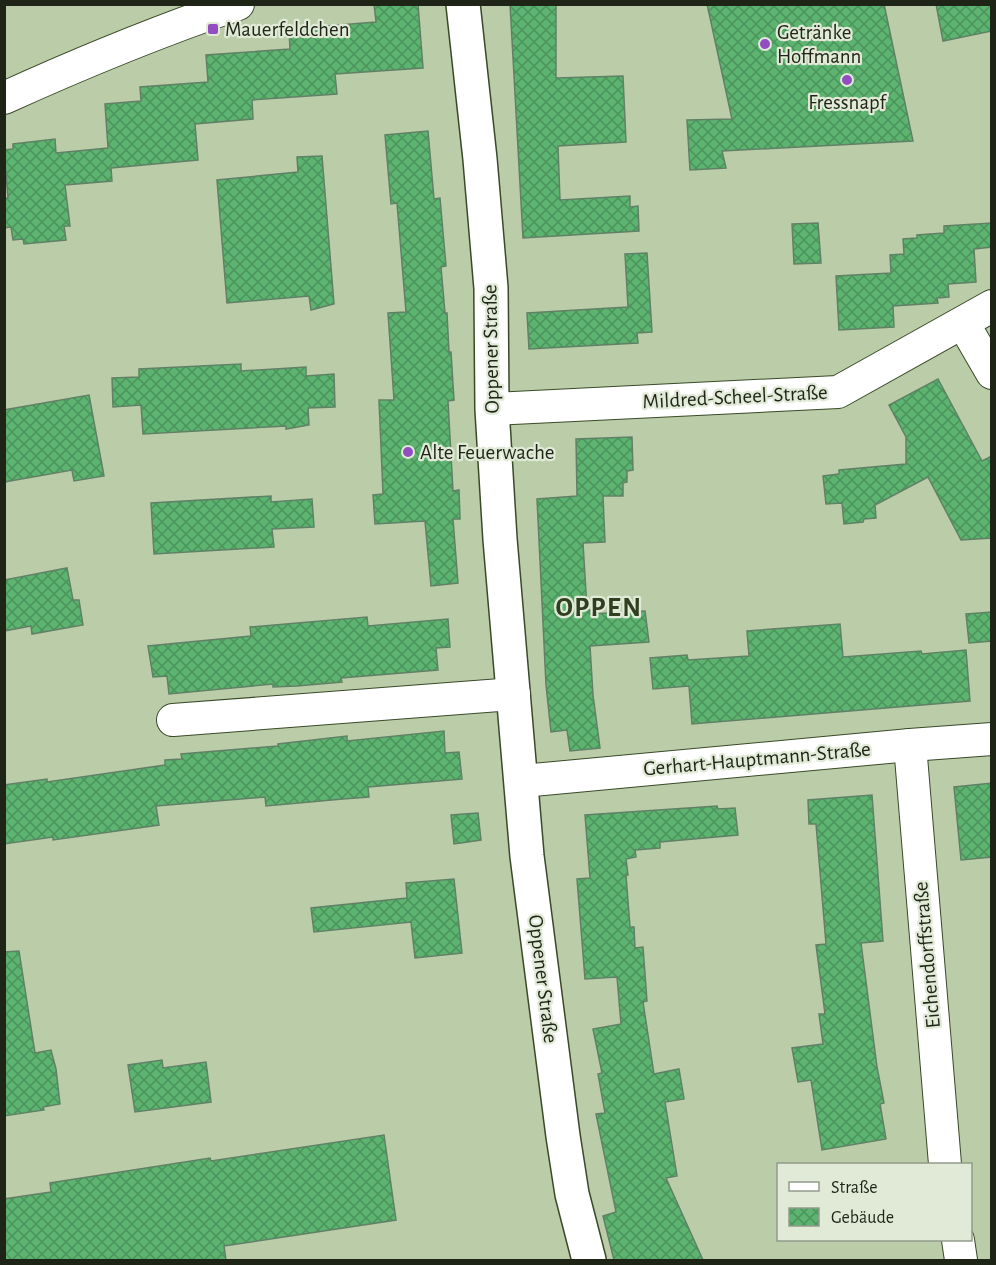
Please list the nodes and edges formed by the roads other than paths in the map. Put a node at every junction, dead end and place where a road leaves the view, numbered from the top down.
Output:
1 (238, 4) edge
2 (463, 4) edge
3 (4, 98) edge
4 (992, 306) edge
5 (963, 323) junction
6 (992, 373) edge
7 (492, 410) junction
8 (514, 694) junction
9 (173, 720) dead end
10 (992, 740) edge
11 (910, 745) junction
12 (522, 781) junction
13 (945, 1163) edge
14 (957, 1241) edge
15 (589, 1260) edge
16 (961, 1260) edge

1 - 3 street
2 - 7 street, Oppener Straße
4 - 5 street, Mildred-Scheel-Straße
5 - 6 street
5 - 7 street, Mildred-Scheel-Straße
7 - 8 street, Oppener Straße
8 - 9 street
8 - 12 street, Oppener Straße
10 - 11 street, Gerhart-Hauptmann-Straße
11 - 12 street, Gerhart-Hauptmann-Straße
11 - 13 street, Eichendorffstraße
12 - 15 street, Oppener Straße
14 - 16 street

